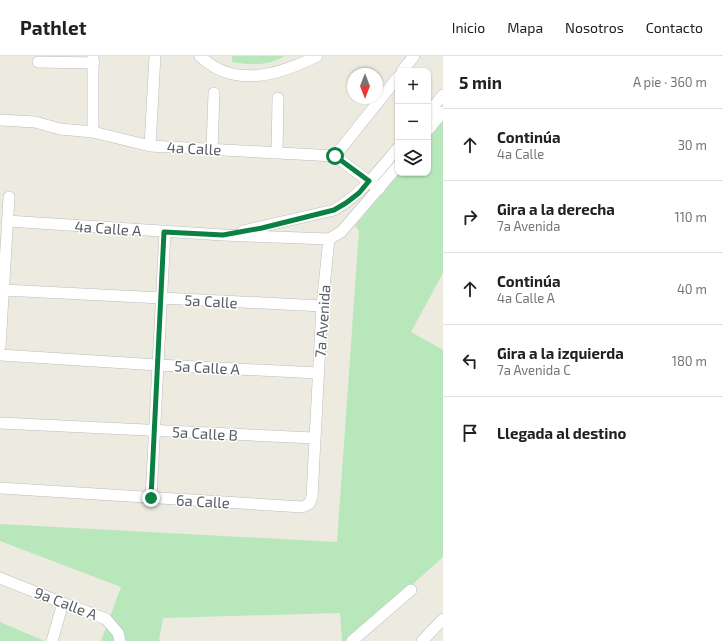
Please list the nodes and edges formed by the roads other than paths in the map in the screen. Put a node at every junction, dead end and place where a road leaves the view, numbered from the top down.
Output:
1 (155, 56) edge
2 (200, 56) edge
3 (317, 56) edge
4 (414, 56) edge
5 (94, 60) edge
6 (38, 62) dead end
7 (404, 68) edge
8 (395, 80) edge
9 (214, 93) dead end
10 (443, 95) edge
11 (278, 98) dead end
12 (431, 109) edge
13 (443, 112) edge
14 (0, 120) edge
15 (431, 126) edge
16 (93, 132) junction
17 (150, 146) junction
18 (212, 150) junction
19 (395, 151) edge
20 (277, 152) junction
21 (335, 156) junction
22 (395, 170) edge
23 (369, 181) junction
24 (379, 189) junction
25 (9, 197) dead end
26 (7, 221) junction
27 (164, 232) junction
28 (223, 235) junction
29 (329, 239) junction
30 (3, 290) junction
31 (161, 299) junction
32 (322, 306) junction
33 (0, 347) edge
34 (0, 355) edge
35 (158, 365) junction
36 (318, 373) junction
37 (0, 423) edge
38 (154, 430) junction
39 (314, 438) junction
40 (0, 488) edge
41 (151, 498) junction
42 (309, 504) joint
43 (0, 578) edge
44 (411, 590) dead end
45 (63, 603) junction
46 (443, 619) edge
47 (438, 629) edge
48 (52, 641) edge
49 (120, 641) edge
50 (352, 641) edge
51 (422, 641) edge

1 - 17 street
2 - 3 street
4 - 7 street
5 - 6 street
5 - 16 street
8 - 21 street
9 - 18 street
10 - 12 street
11 - 20 street
13 - 15 street
14 - 16 street, 4a Calle
16 - 17 street, 4a Calle
17 - 18 street, 4a Calle
18 - 20 street, 4a Calle
19 - 23 street
20 - 21 street, 4a Calle
21 - 23 street
22 - 24 street
23 - 24 street
23 - 28 street
24 - 29 street
25 - 26 street
26 - 27 street, 4a Calle A
26 - 30 street
27 - 28 street, 4a Calle A
27 - 31 street
28 - 29 street, 4a Calle A
29 - 32 street, 7a Avenida
30 - 31 street, 5a Calle
30 - 33 street
31 - 32 street, 5a Calle
31 - 35 street
32 - 36 street, 7a Avenida
34 - 35 street, 5a Calle A
35 - 36 street, 5a Calle A
35 - 38 street
36 - 39 street, 7a Avenida
37 - 38 street, 5a Calle B
38 - 39 street, 5a Calle B
38 - 41 street
39 - 42 street, 7a Avenida
40 - 41 street, 6a Calle
41 - 42 street, 6a Calle
43 - 45 street, 9a Calle A
44 - 50 street
45 - 48 street
45 - 49 street, 9a Calle A
46 - 47 street
47 - 51 street

